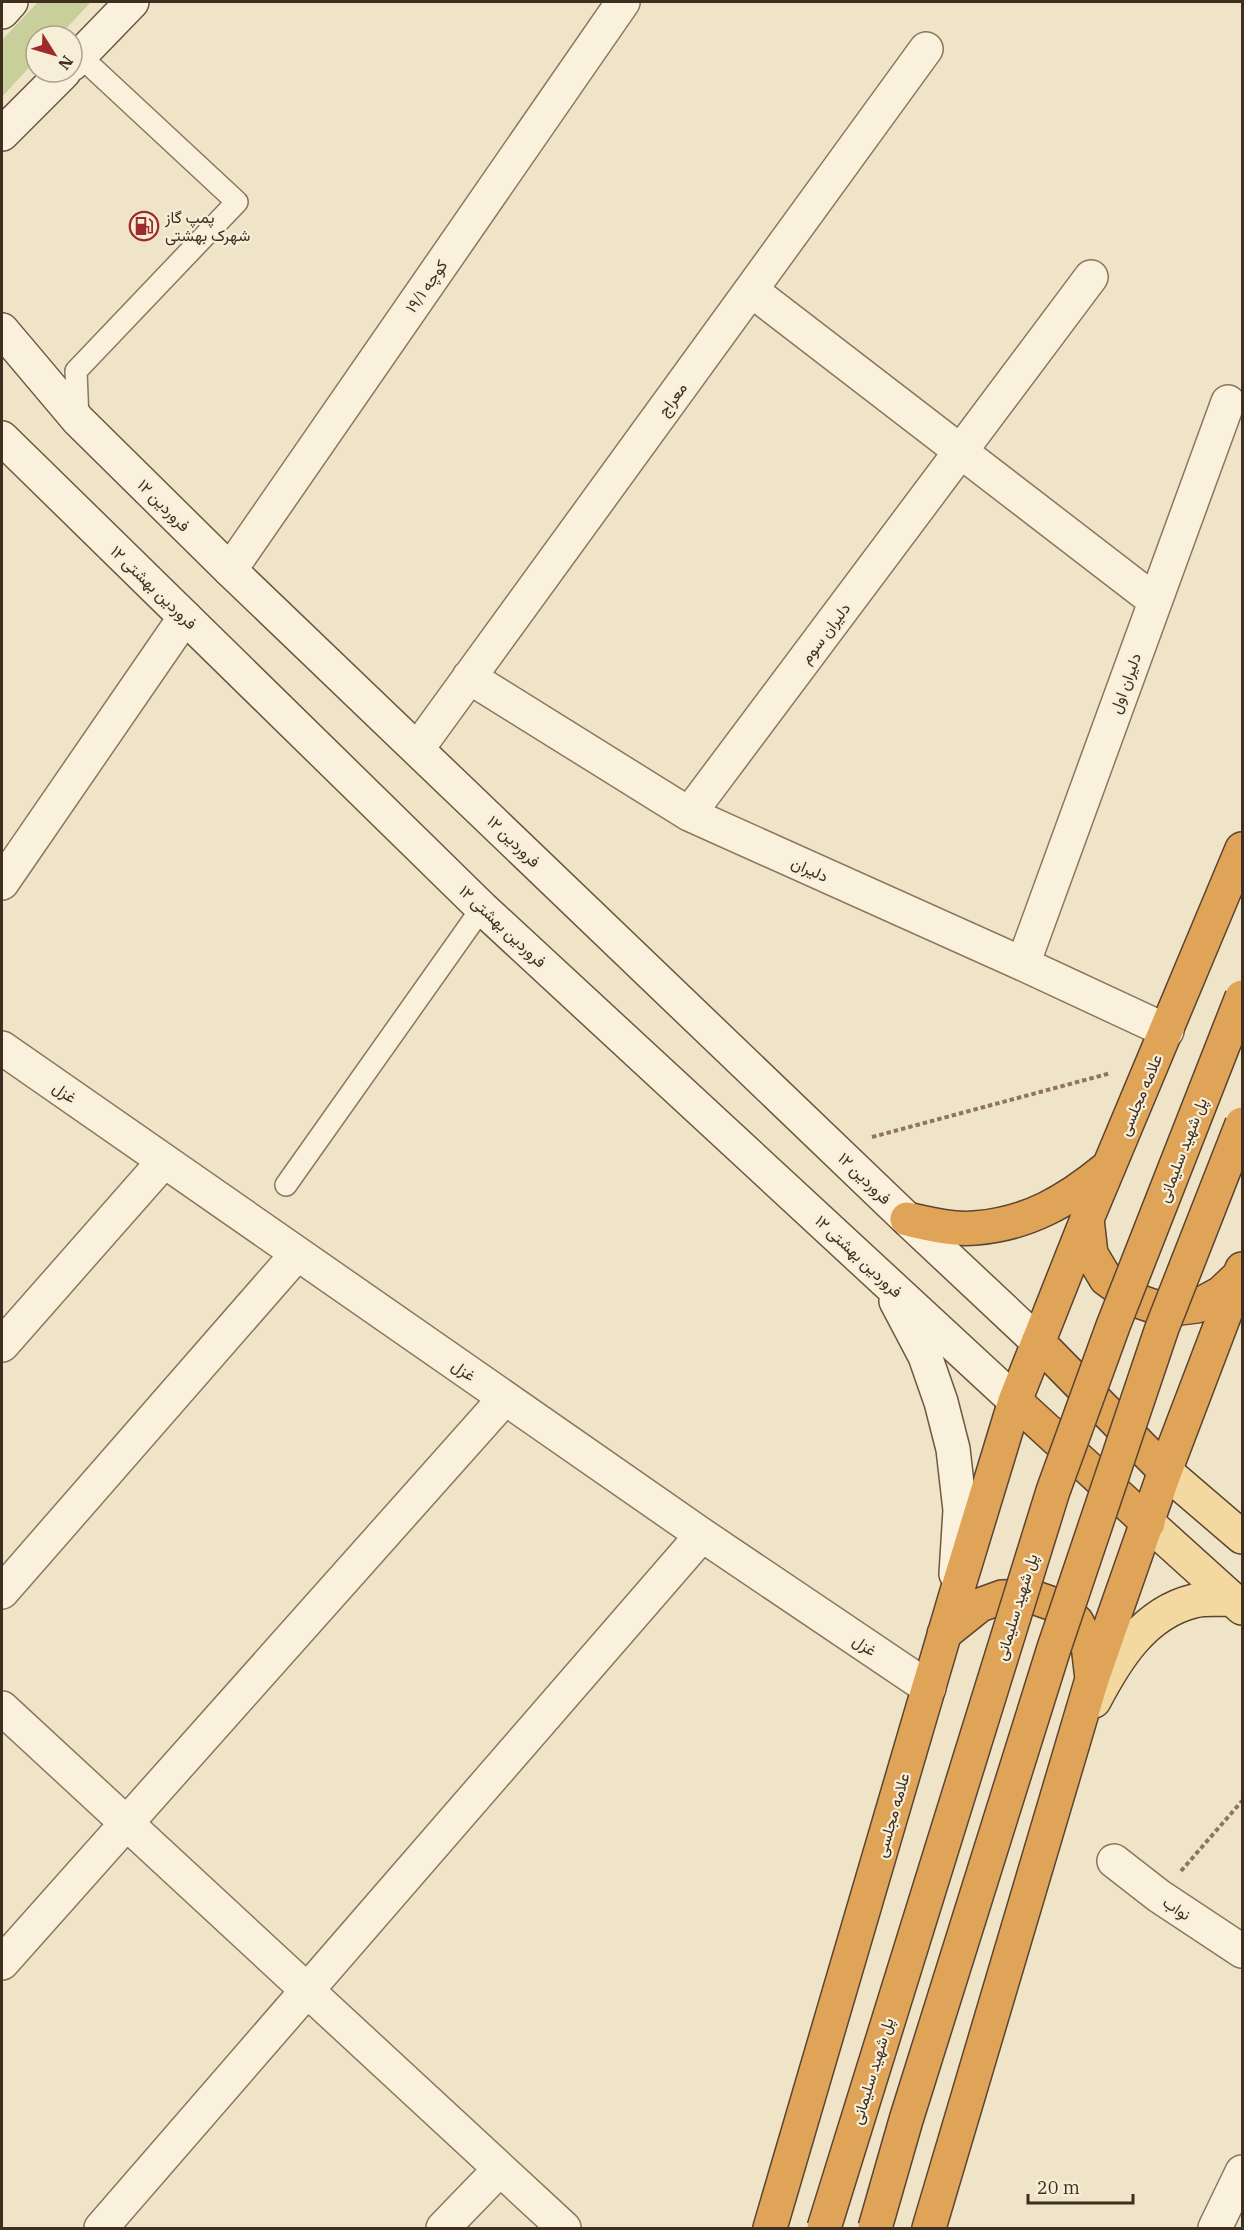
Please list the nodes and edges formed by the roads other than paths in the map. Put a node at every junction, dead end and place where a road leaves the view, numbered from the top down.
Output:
1 (11, 2) edge
2 (132, 2) edge
3 (623, 2) edge
4 (2, 12) edge
5 (926, 49) dead end
6 (84, 52) edge
7 (84, 74) edge
8 (52, 84) edge
9 (2, 134) edge
10 (1091, 276) dead end
11 (751, 290) junction
12 (2, 330) edge
13 (1228, 402) dead end
14 (78, 420) junction
15 (2, 438) edge
16 (961, 452) junction
17 (230, 570) junction
18 (1155, 601) junction
19 (185, 617) junction
20 (469, 677) junction
21 (418, 748) junction
22 (689, 814) junction
23 (1242, 849) edge
24 (2, 883) edge
25 (482, 908) junction
26 (1023, 964) junction
27 (1242, 997) edge
28 (1167, 1031) junction
29 (2, 1048) edge
30 (1242, 1124) edge
31 (164, 1161) junction
32 (1109, 1167) junction
33 (286, 1185) dead end
34 (907, 1219) junction
35 (1087, 1219) junction
36 (297, 1254) junction
37 (1241, 1272) edge
38 (885, 1281) junction
39 (1038, 1342) junction
40 (2, 1345) edge
41 (505, 1398) junction
42 (1016, 1401) junction
43 (1166, 1471) junction
44 (1148, 1523) junction
45 (1238, 1526) edge
46 (702, 1534) junction
47 (2, 1592) edge
48 (955, 1598) junction
49 (1237, 1604) edge
50 (944, 1634) junction
51 (1092, 1679) junction
52 (929, 1688) junction
53 (2, 1708) edge
54 (1069, 1751) junction
55 (126, 1823) junction
56 (1114, 1861) dead end
57 (1242, 1951) edge
58 (2, 1963) edge
59 (307, 1991) junction
60 (500, 2169) junction
61 (1242, 2172) edge
62 (101, 2229) edge
63 (443, 2229) edge
64 (564, 2229) edge
65 (770, 2229) edge
66 (824, 2229) edge
67 (875, 2229) edge
68 (929, 2229) edge
69 (1215, 2229) edge

1 - 4 street
2 - 6 street
3 - 17 street, کوچه ۱۹/۱
5 - 11 street, معراج
7 - 14 lane
8 - 9 street
10 - 16 street, دلیران سوم
11 - 16 street
11 - 20 street, معراج
12 - 14 street, ۱۲ فروردین
13 - 18 street, دلیران اول
14 - 17 street, ۱۲ فروردین
15 - 19 street, ۱۲ فروردین بهشتی
16 - 18 street
16 - 22 street, دلیران سوم
17 - 21 street, ۱۲ فروردین
18 - 26 street, دلیران اول
19 - 24 street
19 - 25 street, ۱۲ فروردین بهشتی
20 - 21 street, معراج
20 - 22 street, دلیران
21 - 34 street, ۱۲ فروردین
22 - 26 street, دلیران
23 - 28 highway, علامه مجلسی
25 - 33 lane
25 - 38 street, ۱۲ فروردین بهشتی
26 - 28 street, دلیران
27 - 66 highway, پل شهید سلیمانی, bridge
28 - 32 highway, علامه مجلسی
29 - 31 street, غزل
30 - 67 highway, bridge
31 - 36 street, غزل
31 - 40 street
32 - 34 highway
32 - 35 highway, علامه مجلسی
34 - 39 street, ۱۲ فروردین
35 - 37 highway
35 - 39 highway, علامه مجلسی
36 - 41 street, غزل
36 - 47 street
37 - 43 highway
38 - 42 street, ۱۲ فروردین بهشتی
38 - 48 street
39 - 42 highway, علامه مجلسی
39 - 43 highway
41 - 46 street, غزل
41 - 55 street
42 - 44 highway
42 - 48 highway, علامه مجلسی
43 - 44 highway
43 - 45 main road
44 - 49 main road
44 - 51 highway
46 - 52 street, غزل
46 - 59 street
48 - 50 highway, علامه مجلسی
49 - 54 main road
50 - 51 highway
50 - 52 highway, علامه مجلسی
51 - 54 highway
52 - 65 highway, علامه مجلسی
53 - 55 street
54 - 68 highway
55 - 58 street
55 - 59 street
56 - 57 street, نواب
59 - 60 street
59 - 62 street
60 - 63 street
60 - 64 street
61 - 69 street

